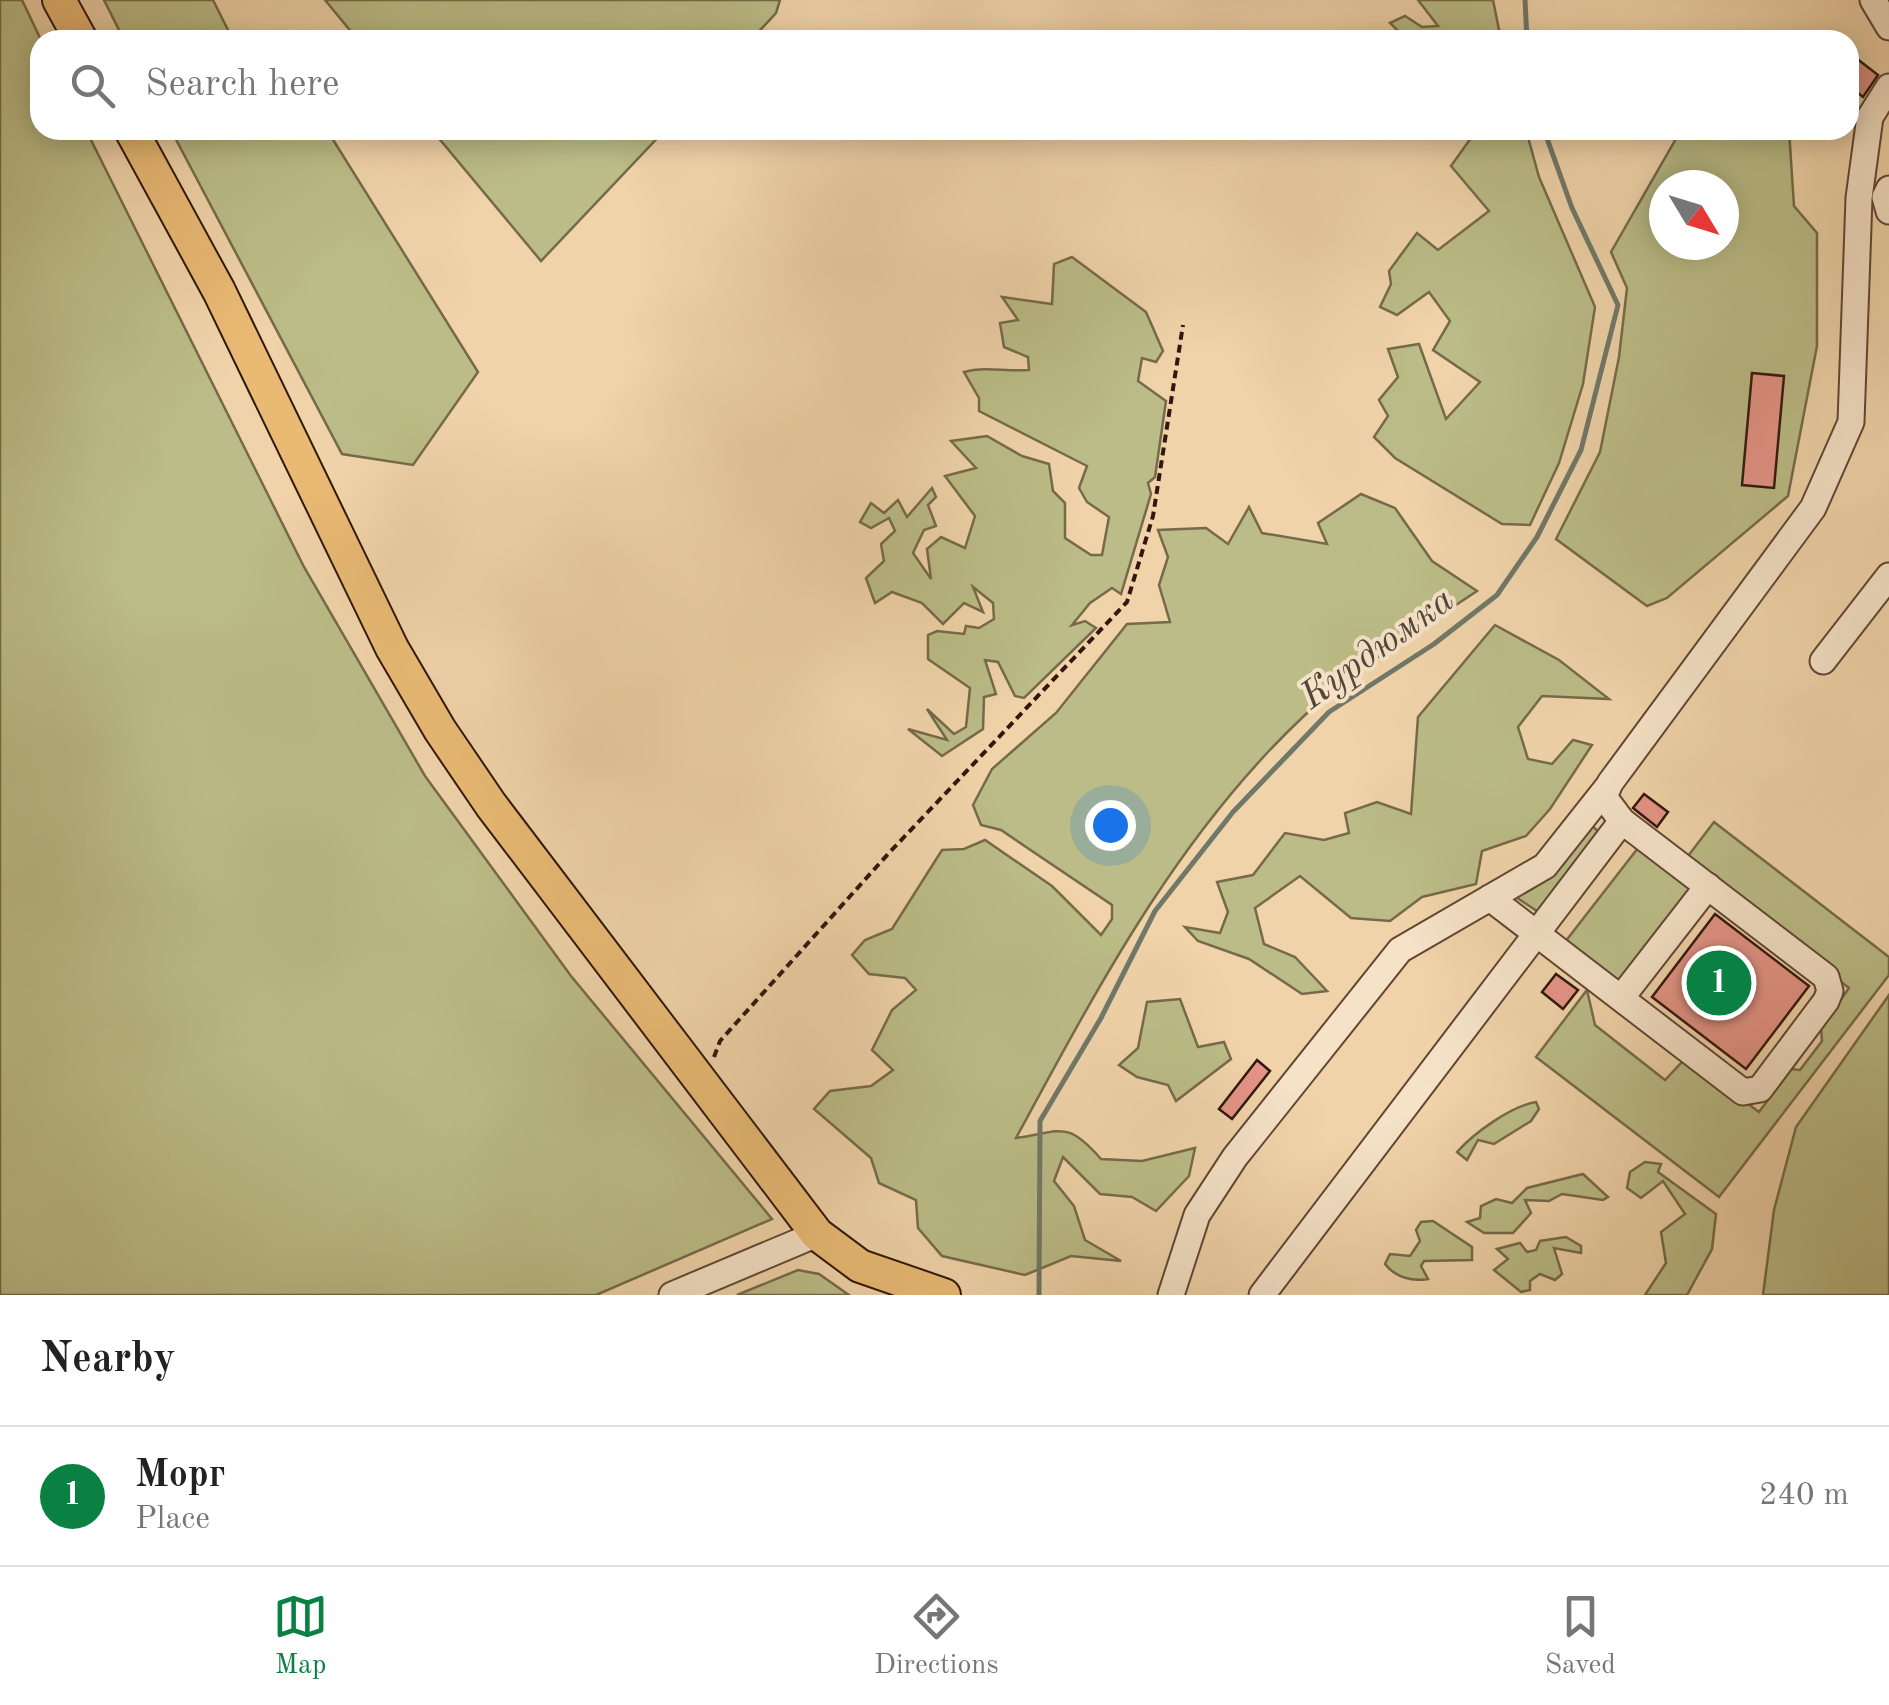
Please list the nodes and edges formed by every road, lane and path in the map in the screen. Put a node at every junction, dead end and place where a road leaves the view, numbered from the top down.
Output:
1 (59, 0) edge
2 (1873, 0) edge
3 (1889, 27) edge
4 (76, 30) edge
5 (1889, 86) edge
6 (136, 140) edge
7 (1889, 189) edge
8 (1889, 211) edge
9 (1183, 325) dead end
10 (1889, 576) edge
11 (1823, 661) dead end
12 (1606, 789) junction
13 (1622, 821) junction
14 (1708, 886) junction
15 (1490, 898) junction
16 (1538, 933) junction
17 (1621, 998) junction
18 (704, 1085) junction
19 (817, 1234) junction
20 (672, 1295) edge
21 (944, 1295) edge
22 (1172, 1295) edge
23 (1262, 1295) edge

1 - 4 main road
2 - 3 street
5 - 12 street
6 - 18 main road
7 - 8 street
9 - 18 path
10 - 11 street
12 - 13 street
12 - 15 street
13 - 14 street
13 - 16 street
14 - 17 street
14 - 17 street
15 - 16 street
15 - 22 street
16 - 17 street
16 - 23 street
18 - 19 main road
19 - 20 street
19 - 21 main road

